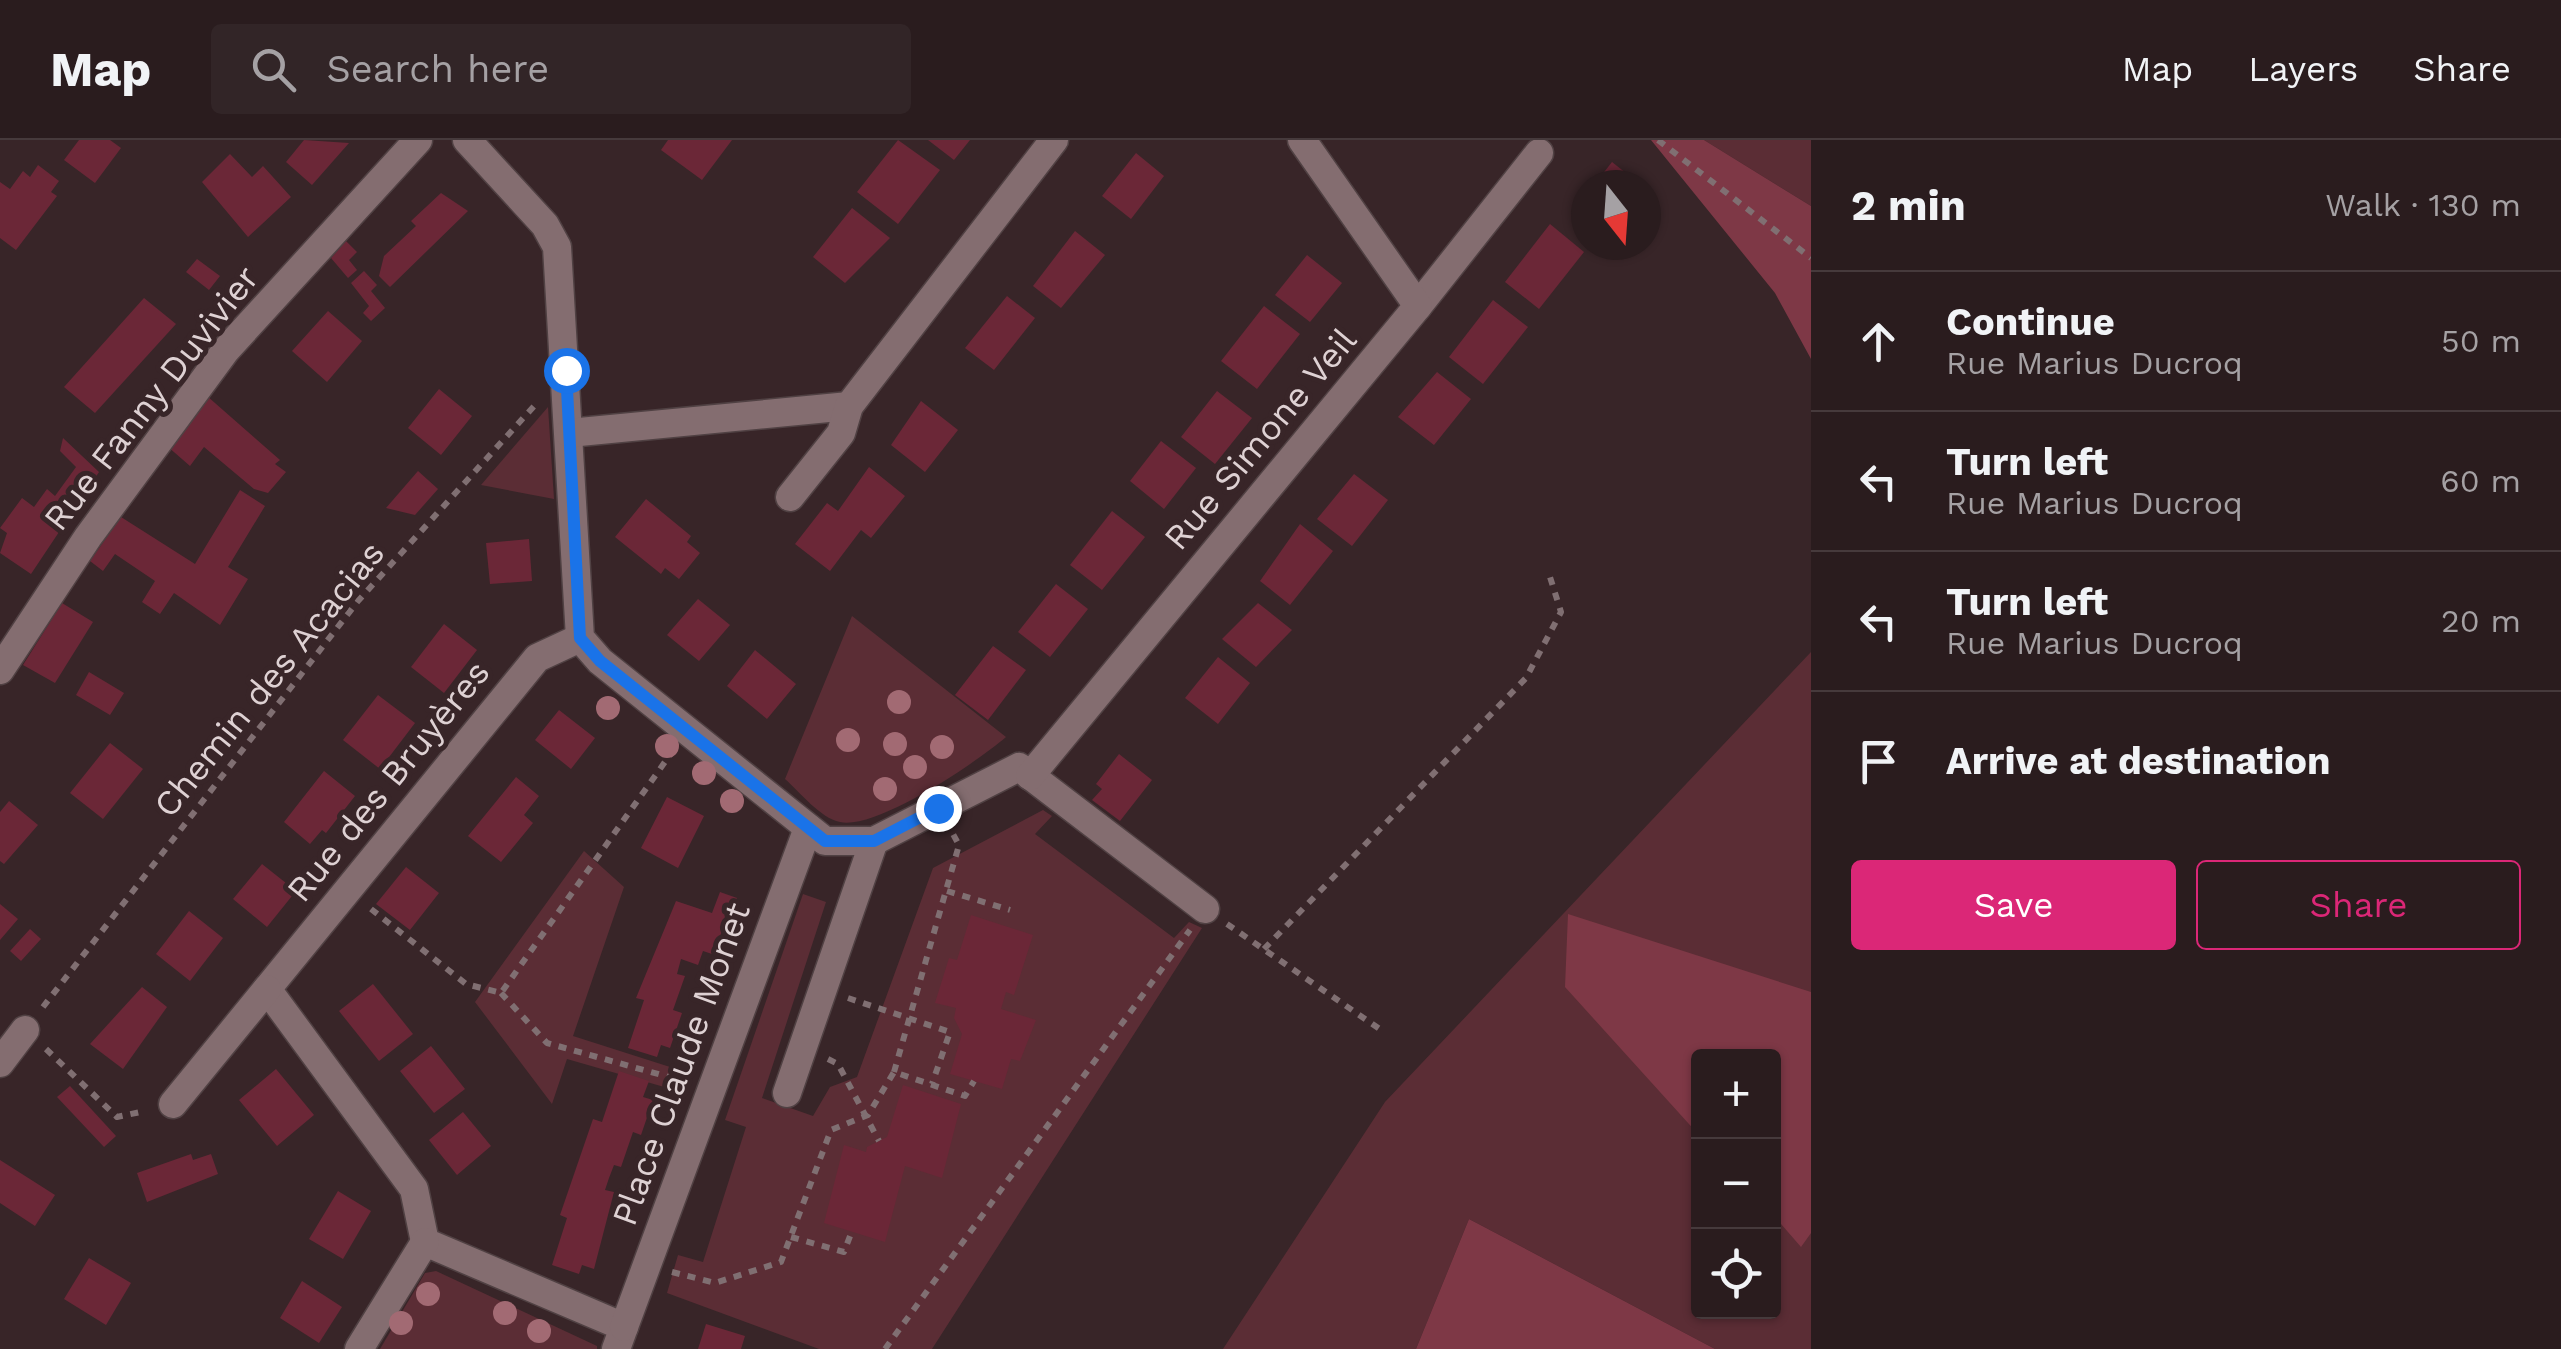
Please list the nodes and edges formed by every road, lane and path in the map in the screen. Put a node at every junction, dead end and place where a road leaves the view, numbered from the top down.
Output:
1 (418, 140) edge
2 (467, 140) edge
3 (1054, 140) edge
4 (1302, 140) edge
5 (1658, 140) edge
6 (1539, 153) dead end
7 (1811, 258) edge
8 (1418, 306) junction
9 (566, 370) junction
10 (849, 406) junction
11 (569, 433) junction
12 (790, 497) dead end
13 (1550, 577) dead end
14 (580, 638) junction
15 (0, 670) edge
16 (687, 730) junction
17 (1030, 776) junction
18 (938, 808) junction
19 (808, 828) junction
20 (874, 841) junction
21 (347, 890) junction
22 (947, 891) junction
23 (1205, 909) junction
24 (1010, 910) dead end
25 (1264, 949) junction
26 (267, 989) junction
27 (823, 989) junction
28 (502, 992) junction
29 (912, 1019) junction
30 (26, 1030) junction
31 (1384, 1032) dead end
32 (803, 1048) junction
33 (0, 1064) edge
34 (894, 1072) junction
35 (974, 1081) dead end
36 (932, 1084) junction
37 (712, 1090) junction
38 (787, 1093) dead end
39 (172, 1104) joint
40 (868, 1115) junction
41 (879, 1141) dead end
42 (852, 1232) dead end
43 (791, 1238) junction
44 (425, 1242) junction
45 (646, 1266) junction
46 (620, 1338) edge
47 (359, 1349) edge
48 (885, 1349) edge

1 - 15 street, Rue Fanny Duvivier
2 - 9 street
3 - 10 street
4 - 8 street
5 - 7 path
6 - 8 street, Rue Simone Veil
8 - 17 street, Rue Simone Veil
9 - 11 street
9 - 30 path, Chemin des Acacias
10 - 11 street
10 - 12 street
11 - 14 street
13 - 25 path
14 - 16 street
14 - 21 street, Rue des Bruyères
16 - 19 street
16 - 28 path
17 - 18 street
17 - 23 street
18 - 20 street
18 - 22 path
19 - 20 street
19 - 37 street, Place Claude Monet
20 - 27 street
21 - 26 street, Rue des Bruyères
21 - 28 path
22 - 24 path
22 - 29 path
23 - 25 path
23 - 48 path
25 - 31 path
26 - 39 street, Rue des Bruyères
26 - 44 street
27 - 29 path
27 - 32 street
28 - 37 path
29 - 34 path
29 - 36 path
30 - 33 street
30 - 39 path
32 - 38 street
32 - 40 path
34 - 36 path
34 - 40 path
35 - 36 path
37 - 45 street, Place Claude Monet
40 - 41 path
40 - 43 path
42 - 43 path
43 - 45 path
44 - 46 street
44 - 47 street
45 - 46 street, Place Claude Monet

